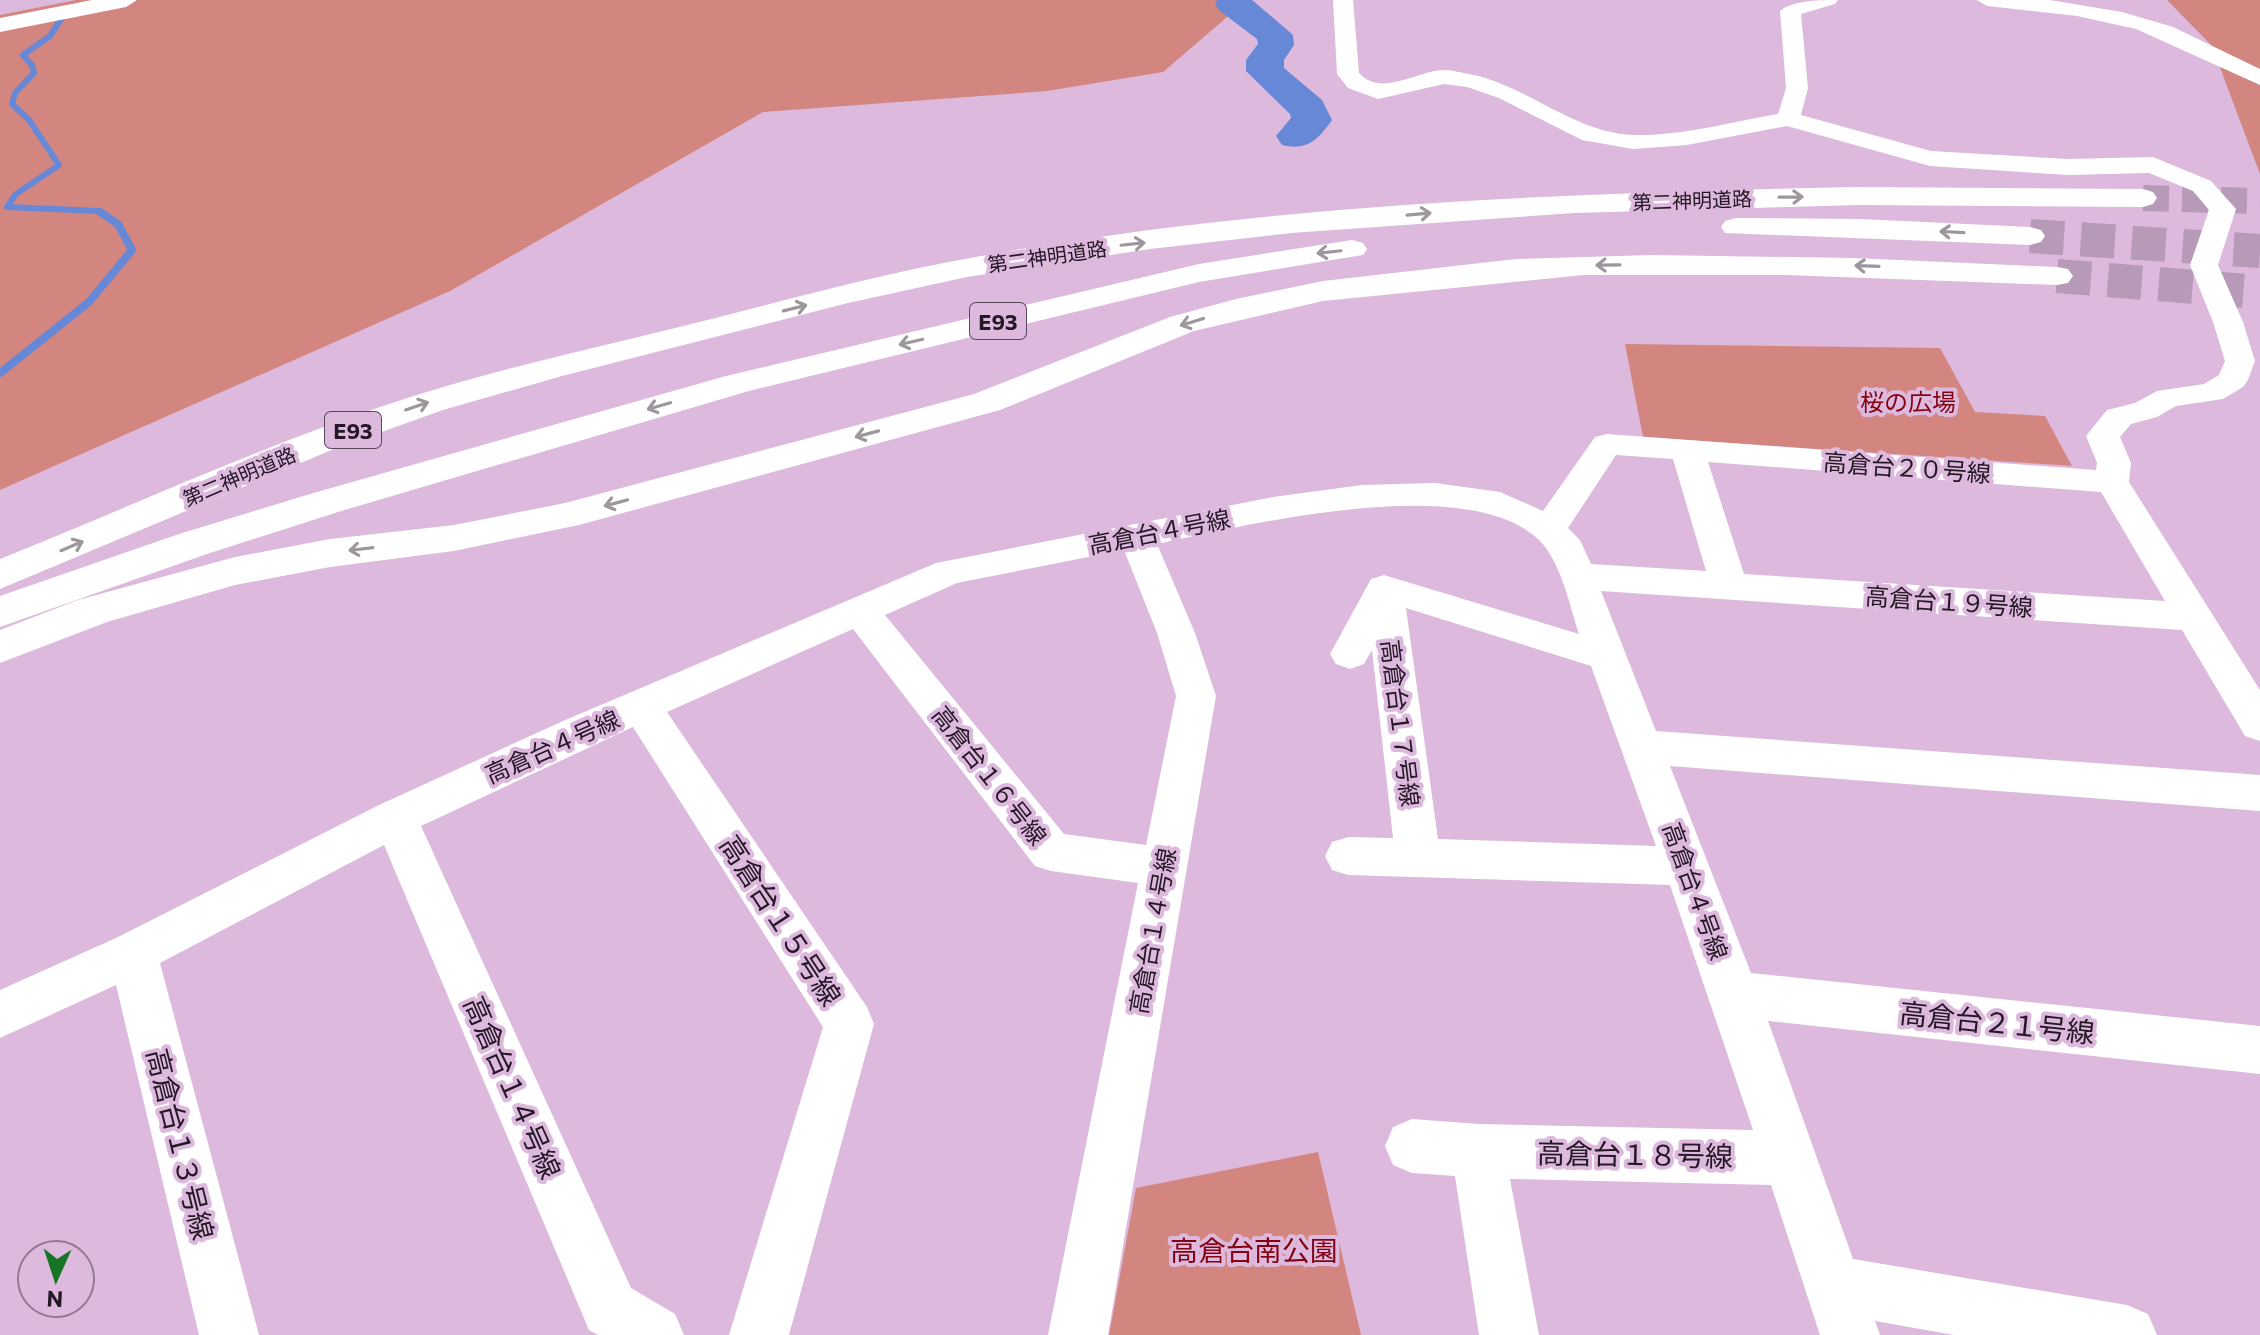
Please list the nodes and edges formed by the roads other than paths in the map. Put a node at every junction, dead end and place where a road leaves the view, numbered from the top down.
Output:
1 (126, 0) edge
2 (1343, 0) edge
3 (1828, 0) edge
4 (1987, 0) edge
5 (0, 25) edge
6 (2260, 78) edge
7 (1787, 119) junction
8 (2143, 198) tunnel mouth
9 (2030, 236) tunnel mouth
10 (1545, 267) junction
11 (2057, 276) tunnel mouth
12 (968, 328) junction
13 (1687, 450) junction
14 (2112, 482) junction
15 (1549, 529) junction
16 (1136, 536) junction
17 (0, 575) edge
18 (1577, 576) junction
19 (1729, 586) junction
20 (1384, 588) junction
21 (859, 610) junction
22 (0, 612) edge
23 (2194, 617) junction
24 (0, 647) edge
25 (1350, 654) dead end
26 (1608, 657) junction
27 (641, 706) junction
28 (2260, 725) edge
29 (1642, 747) junction
30 (2260, 793) edge
31 (395, 818) junction
32 (1348, 856) dead end
33 (1418, 858) junction
34 (1687, 866) junction
35 (1164, 867) junction
36 (133, 953) junction
37 (1734, 994) junction
38 (0, 1015) edge
39 (2260, 1050) edge
40 (1412, 1146) dead end
41 (1478, 1151) junction
42 (1791, 1158) junction
43 (1842, 1310) edge
44 (229, 1335) edge
45 (654, 1335) edge
46 (759, 1335) edge
47 (1078, 1335) edge
48 (1509, 1335) edge
49 (2127, 1335) edge

1 - 5 main road
2 - 7 street
3 - 7 street
4 - 6 street
7 - 14 street
17 -> 8 main road, 第二神明道路 / E93
9 -> 12 main road, 第二神明道路 / E93
11 -> 10 main road, 第二神明道路 / E93
10 - 12 main road, 第二神明道路 / E93
10 -> 24 main road
12 -> 22 main road, 第二神明道路 / E93
13 - 14 street, 高倉台２０号線
13 - 15 street, 高倉台２０号線
13 - 19 street
14 - 23 street
15 - 16 street, 高倉台４号線
15 - 18 street, 高倉台４号線
16 - 21 street, 高倉台４号線
16 - 35 street, 高倉台１４号線
18 - 19 street, 高倉台１９号線
18 - 26 street, 高倉台４号線
19 - 23 street, 高倉台１９号線
20 - 25 street, 高倉台１７号線
20 - 26 street
20 - 33 street, 高倉台１７号線
21 - 27 street, 高倉台４号線
21 - 35 street, 高倉台１６号線
23 - 28 street
26 - 29 street, 高倉台４号線
27 - 31 street, 高倉台４号線
27 - 46 street, 高倉台１５号線
29 - 30 street
29 - 34 street, 高倉台４号線
31 - 36 street, 高倉台４号線
31 - 45 street, 高倉台１４号線
32 - 33 street
33 - 34 street
34 - 37 street, 高倉台４号線
35 - 47 street, 高倉台１４号線
36 - 38 street, 高倉台４号線
36 - 44 street, 高倉台１３号線
37 - 39 street, 高倉台２１号線
37 - 42 street, 高倉台４号線
40 - 41 street, 高倉台１８号線
41 - 42 street, 高倉台１８号線
41 - 48 street
42 - 43 street, 高倉台４号線
43 - 49 street

